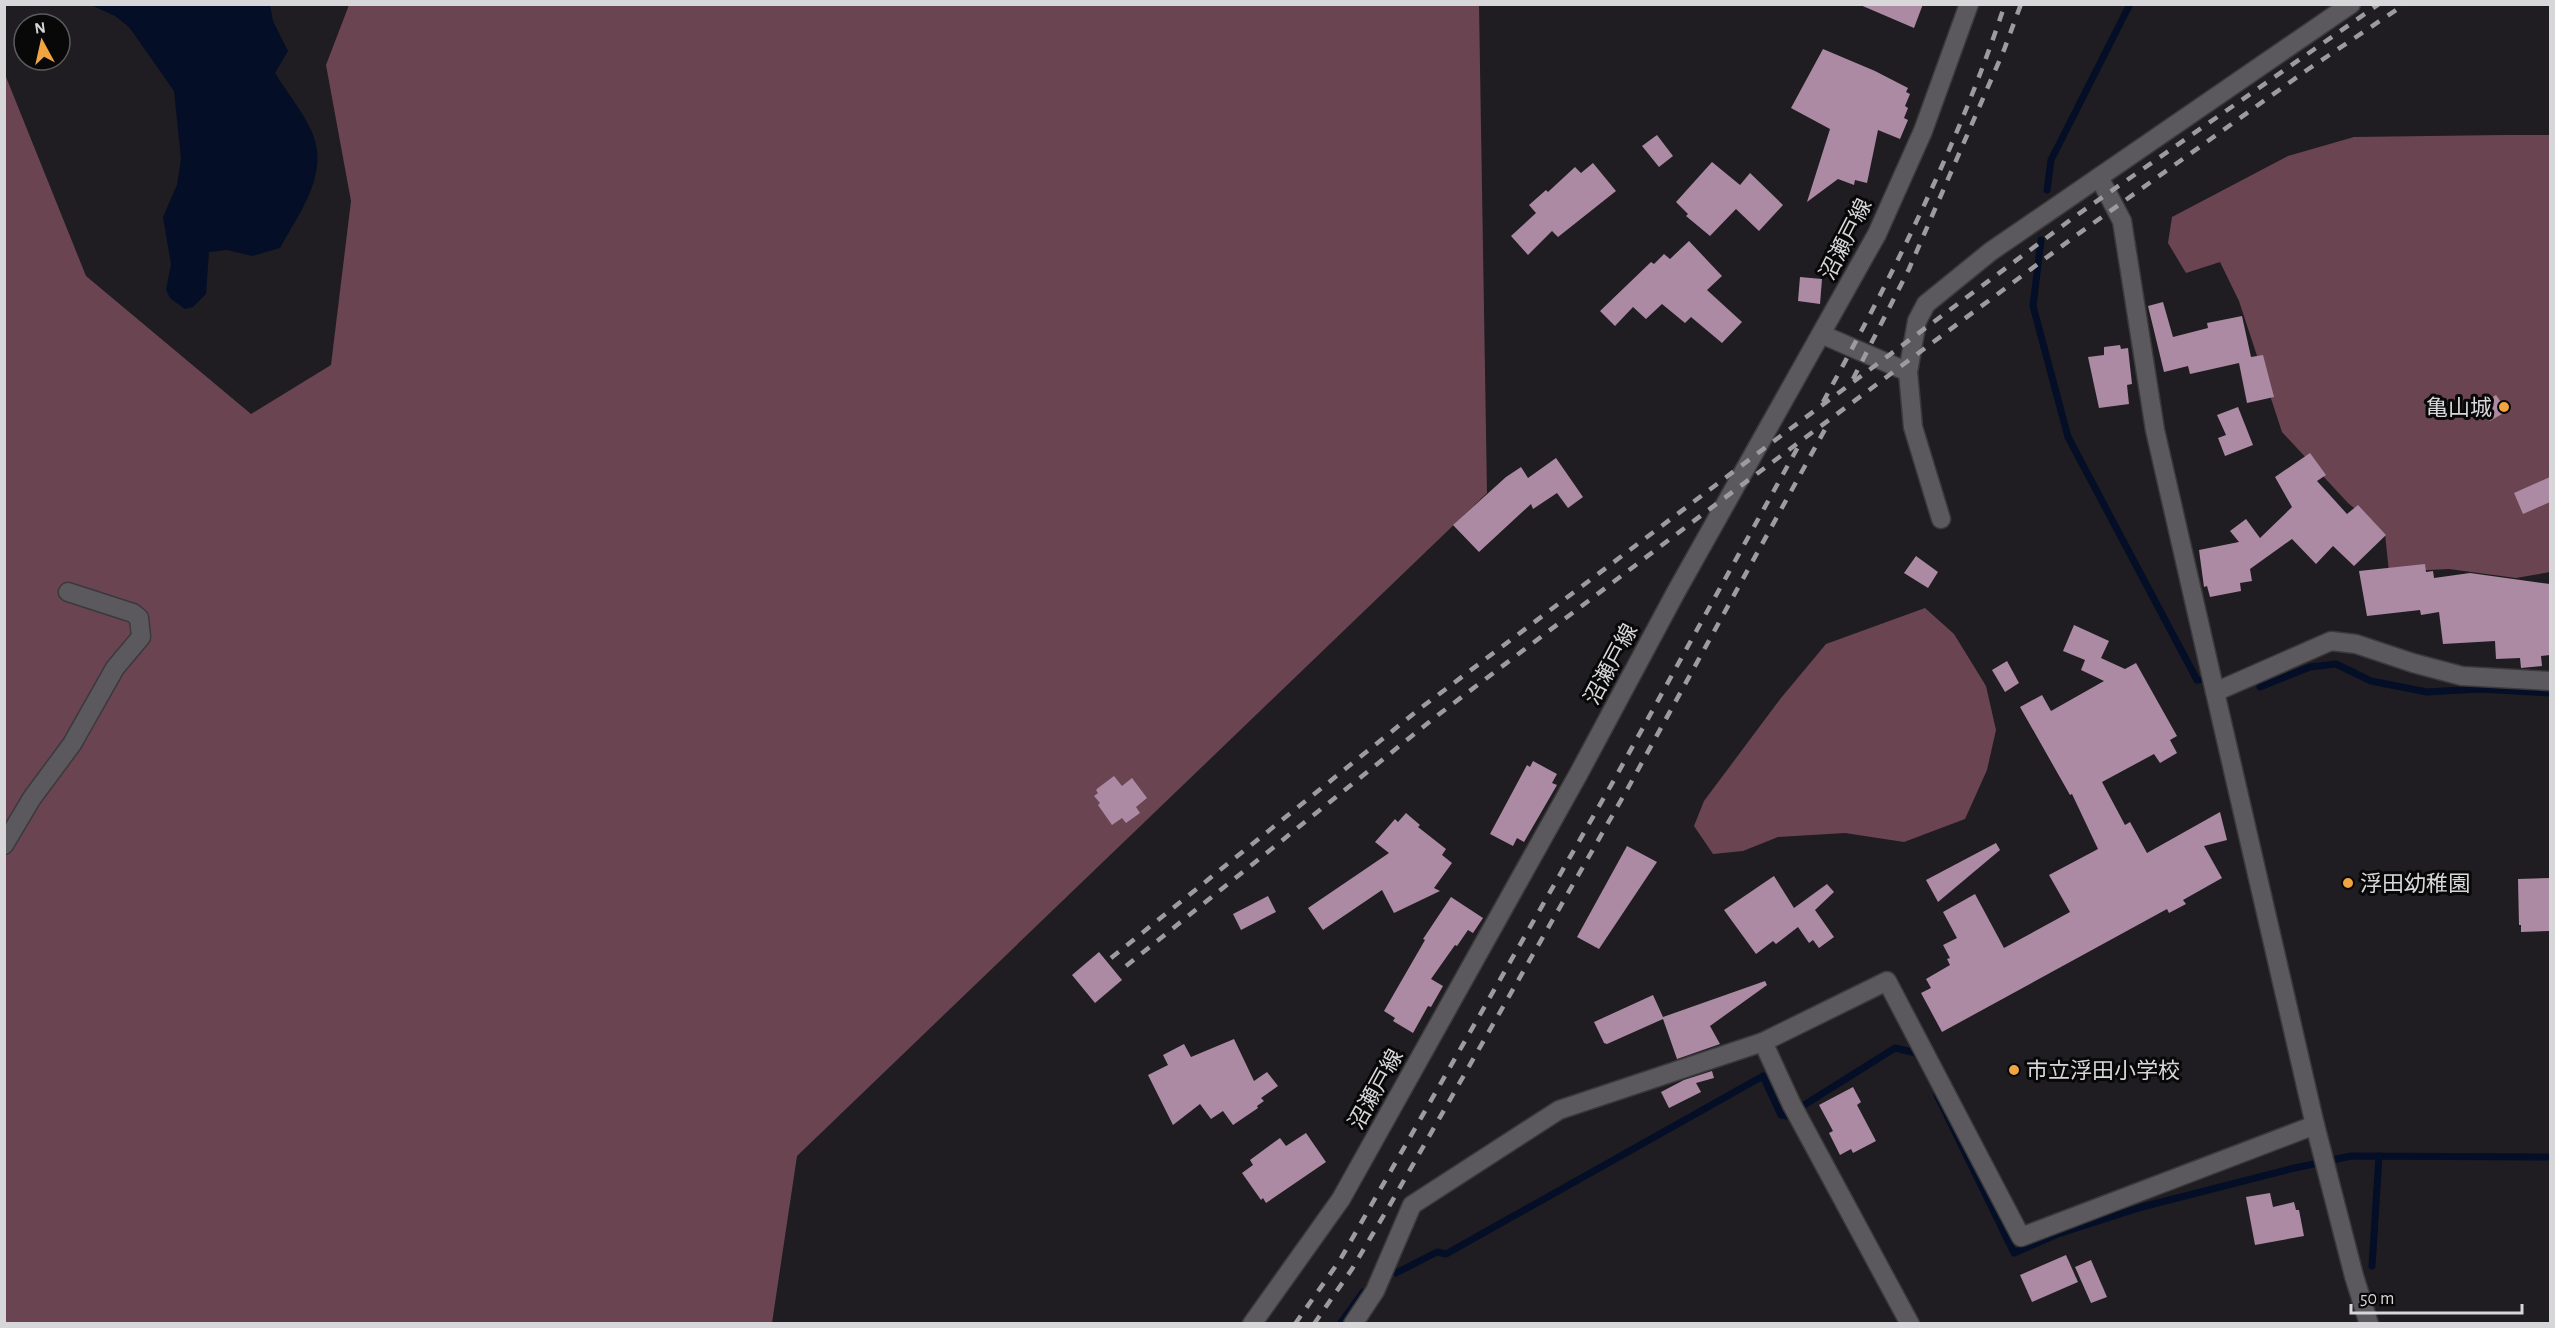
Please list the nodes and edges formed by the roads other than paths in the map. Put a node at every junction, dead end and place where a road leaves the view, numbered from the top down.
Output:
1 (1969, 4) edge
2 (2351, 4) edge
3 (2099, 177) junction
4 (1821, 334) junction
5 (1908, 372) junction
6 (1941, 519) dead end
7 (68, 592) dead end
8 (2550, 681) edge
9 (2215, 692) junction
10 (4, 845) edge
11 (1763, 1042) junction
12 (2315, 1125) junction
13 (1252, 1323) edge
14 (1353, 1323) edge
15 (1910, 1323) edge
16 (2369, 1323) edge

1 - 4 street, 沼瀬戸線
2 - 3 street
3 - 5 street
3 - 9 street
4 - 5 street
4 - 13 street, 沼瀬戸線
5 - 6 street
7 - 10 street
8 - 9 street
9 - 12 street
11 - 12 street
11 - 14 street
11 - 15 street
12 - 16 street

